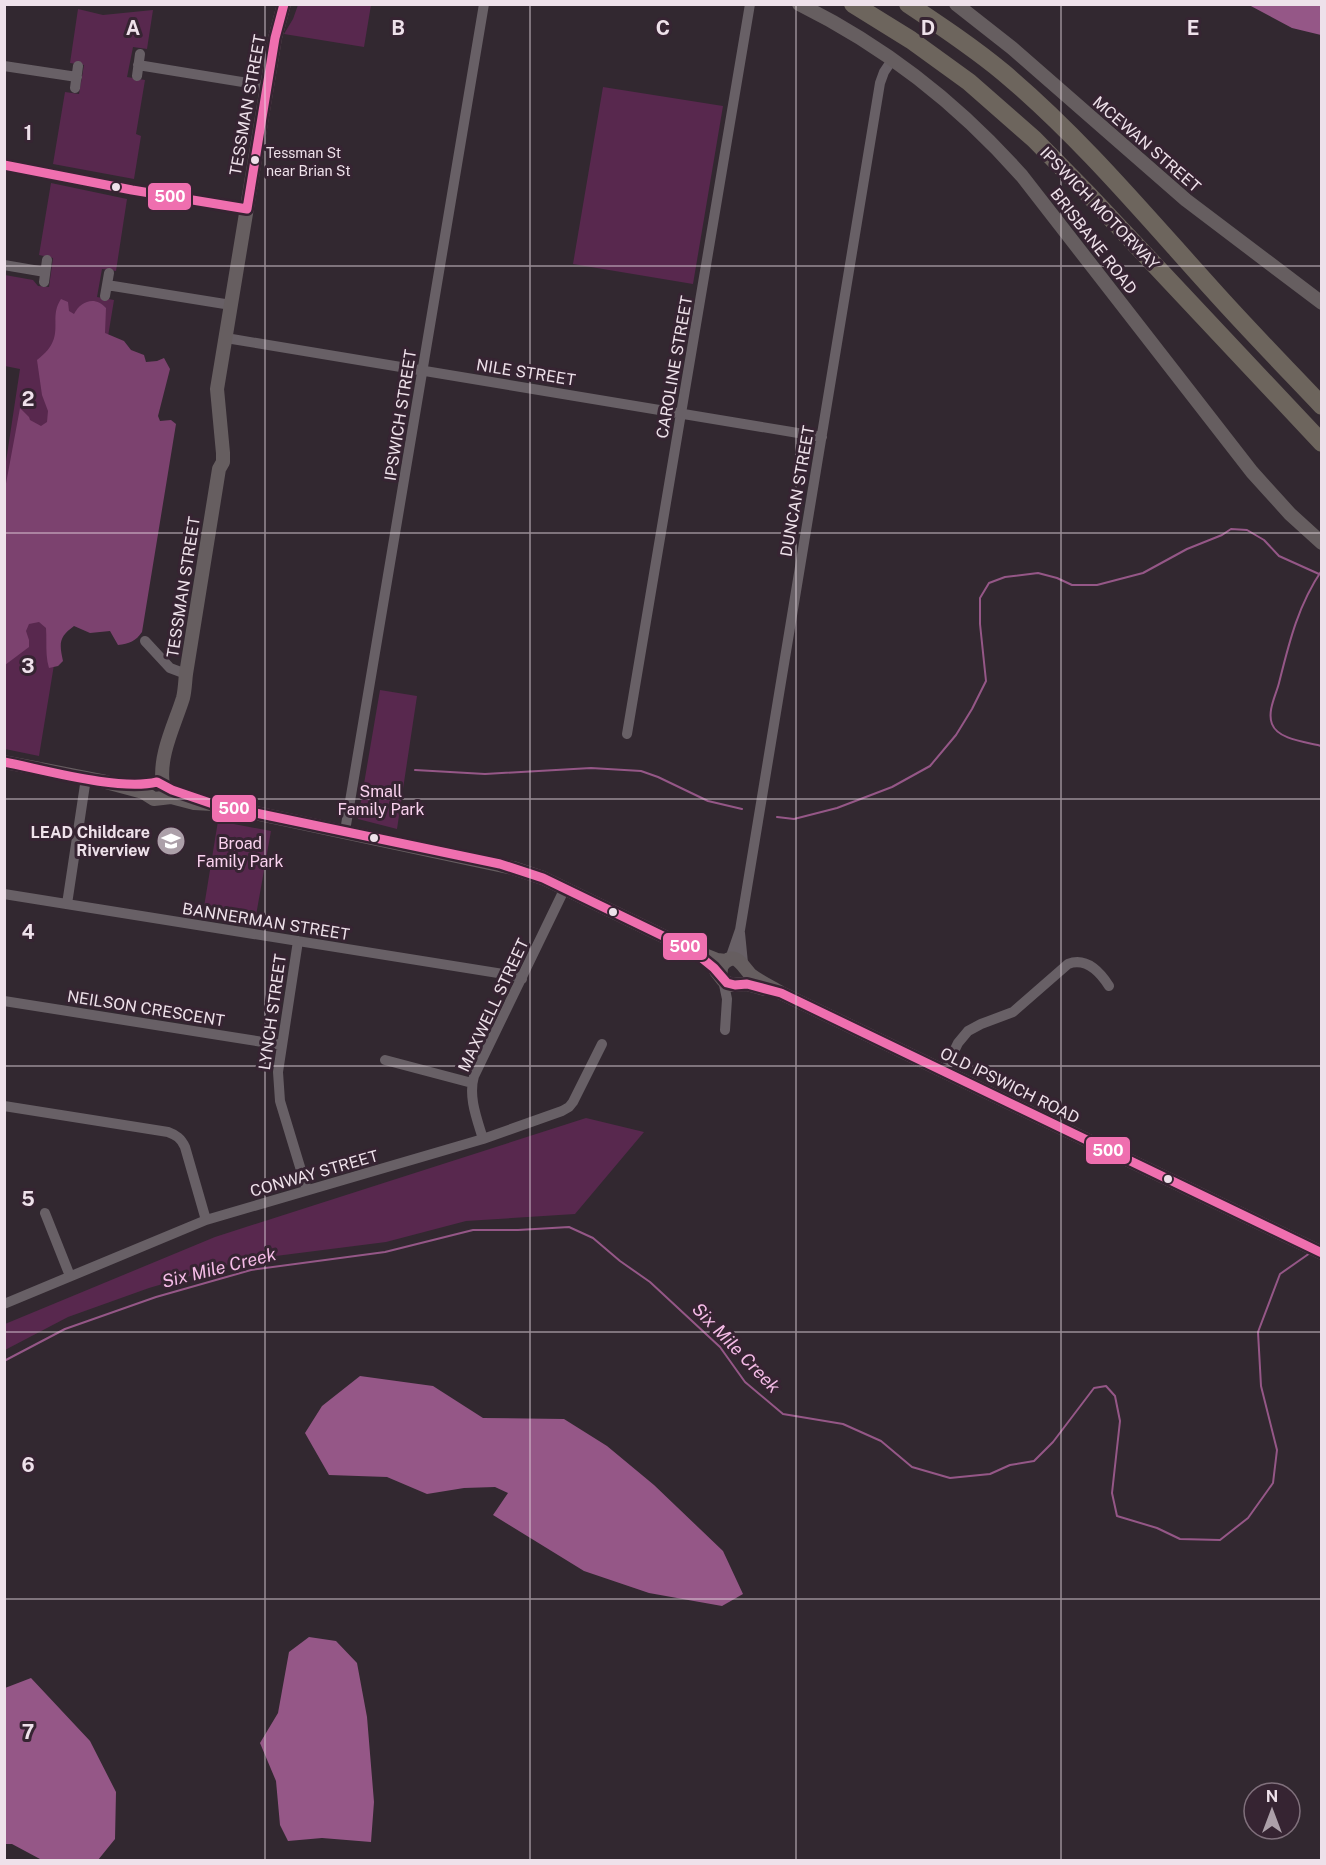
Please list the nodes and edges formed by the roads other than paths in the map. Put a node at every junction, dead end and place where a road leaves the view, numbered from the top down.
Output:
1 (284, 4) edge
2 (484, 4) edge
3 (750, 4) edge
4 (799, 4) edge
5 (853, 4) edge
6 (908, 4) edge
7 (956, 4) edge
8 (892, 60) junction
9 (138, 65) dead end
10 (4, 66) edge
11 (78, 66) dead end
12 (267, 86) junction
13 (4, 165) edge
14 (247, 209) junction
15 (47, 260) dead end
16 (4, 265) edge
17 (109, 273) dead end
18 (1322, 303) edge
19 (231, 305) junction
20 (226, 338) junction
21 (423, 371) junction
22 (1322, 406) edge
23 (681, 413) junction
24 (822, 437) junction
25 (1322, 443) edge
26 (1322, 543) edge
27 (145, 641) dead end
28 (186, 674) junction
29 (627, 734) dead end
30 (4, 762) edge
31 (86, 778) junction
32 (157, 789) junction
33 (345, 831) junction
34 (565, 888) junction
35 (4, 894) edge
36 (67, 904) junction
37 (298, 941) junction
38 (692, 950) junction
39 (736, 963) junction
40 (522, 979) junction
41 (729, 981) junction
42 (1109, 986) dead end
43 (781, 993) junction
44 (4, 1001) edge
45 (725, 1030) dead end
46 (602, 1044) dead end
47 (282, 1045) junction
48 (385, 1060) dead end
49 (944, 1072) junction
50 (472, 1083) junction
51 (4, 1106) edge
52 (483, 1139) junction
53 (307, 1190) junction
54 (45, 1213) dead end
55 (206, 1220) junction
56 (1322, 1253) edge
57 (70, 1276) junction
58 (4, 1304) edge

1 - 12 main road, TESSMAN STREET
2 - 21 street, IPSWICH STREET
3 - 23 street, CAROLINE STREET
4 - 8 main road, BRISBANE ROAD
5 - 25 highway, IPSWICH MOTORWAY
6 - 22 highway, IPSWICH MOTORWAY
7 - 18 main road, MCEWAN STREET
8 - 24 street, DUNCAN STREET
8 - 26 main road, BRISBANE ROAD
9 - 12 street
10 - 11 street
12 - 14 main road, TESSMAN STREET
13 - 14 street
14 - 19 main road, TESSMAN STREET
15 - 16 street
17 - 19 street
19 - 20 main road, TESSMAN STREET
20 - 21 street, NILE STREET
20 - 28 main road, TESSMAN STREET
21 - 23 street, NILE STREET
21 - 33 street, IPSWICH STREET
23 - 24 street, NILE STREET
23 - 29 street, CAROLINE STREET
24 - 39 street, DUNCAN STREET
27 - 28 street
28 - 32 main road, TESSMAN STREET
30 - 31 main road, OLD IPSWICH ROAD
31 - 32 main road, OLD IPSWICH ROAD
31 - 36 street
32 - 33 main road, OLD IPSWICH ROAD
33 - 34 main road, OLD IPSWICH ROAD
34 - 38 main road, OLD IPSWICH ROAD
34 - 40 street, MAXWELL STREET
35 - 36 street, BANNERMAN STREET
36 - 37 street, BANNERMAN STREET
37 - 40 street, BANNERMAN STREET
37 - 47 street, LYNCH STREET
38 - 39 main road, OLD IPSWICH ROAD
38 - 41 main road, OLD IPSWICH ROAD
39 - 41 main road
39 - 41 main road
39 - 43 main road, OLD IPSWICH ROAD
40 - 50 street, MAXWELL STREET
41 - 43 main road, OLD IPSWICH ROAD
41 - 45 street
42 - 49 street
43 - 49 main road, OLD IPSWICH ROAD
44 - 47 street, NEILSON CRESCENT
46 - 52 street, CONWAY STREET
47 - 53 street, LYNCH STREET
48 - 50 street
49 - 56 main road, OLD IPSWICH ROAD
50 - 52 street, MAXWELL STREET
51 - 55 street
52 - 53 street, CONWAY STREET
53 - 55 street, CONWAY STREET
54 - 57 street
55 - 57 street, CONWAY STREET
57 - 58 street, CONWAY STREET

